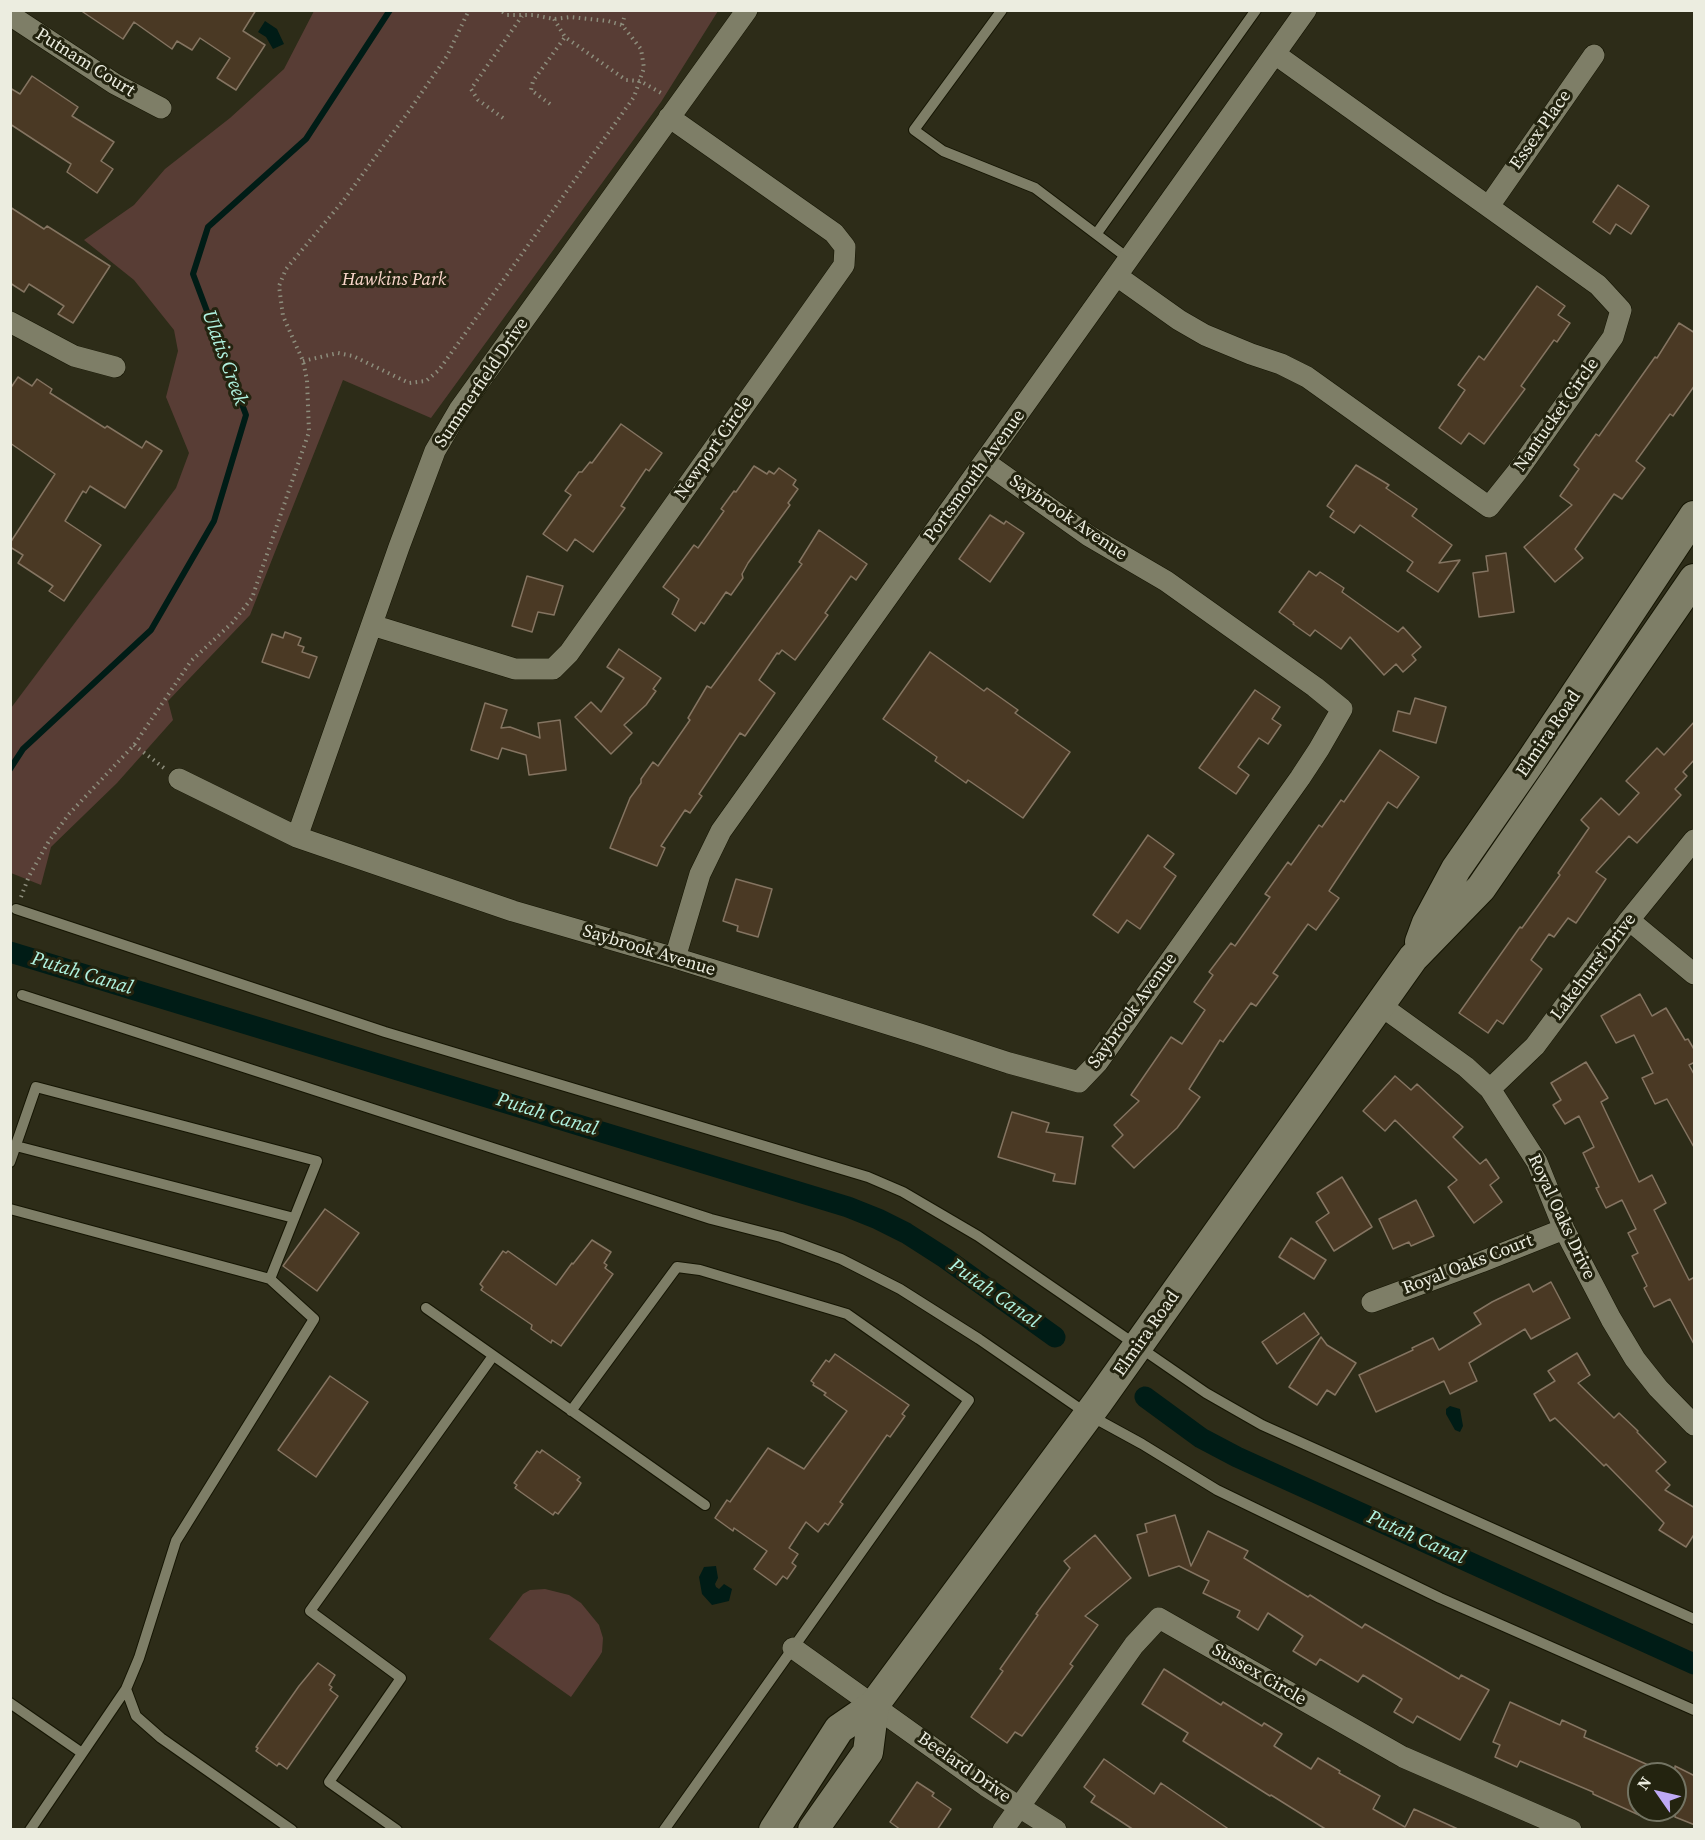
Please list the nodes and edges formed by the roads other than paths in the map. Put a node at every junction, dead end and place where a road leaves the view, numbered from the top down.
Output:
1 (747, 10) edge
2 (1002, 10) edge
3 (1256, 10) edge
4 (1306, 10) edge
5 (10, 15) edge
6 (1275, 54) junction
7 (1594, 55) dead end
8 (666, 107) junction
9 (160, 108) dead end
10 (1489, 206) junction
11 (1096, 233) junction
12 (1123, 267) junction
13 (10, 322) edge
14 (114, 367) dead end
15 (985, 462) junction
16 (1695, 516) edge
17 (1695, 579) edge
18 (372, 625) junction
19 (179, 779) road end
20 (297, 837) junction
21 (1695, 840) edge
22 (16, 909) road end
23 (1629, 920) junction
24 (675, 958) junction
25 (1413, 958) junction
26 (1695, 974) edge
27 (22, 995) dead end
28 (1380, 1005) junction
29 (1490, 1089) junction
30 (16, 1146) junction
31 (10, 1162) edge
32 (10, 1209) edge
33 (294, 1218) junction
34 (1564, 1228) junction
35 (270, 1280) junction
36 (1372, 1302) dead end
37 (426, 1308) dead end
38 (1137, 1347) junction
39 (493, 1356) junction
40 (571, 1411) junction
41 (1089, 1415) junction
42 (1695, 1425) edge
43 (705, 1505) dead end
44 (1695, 1619) edge
45 (793, 1648) junction
46 (126, 1689) junction
47 (10, 1703) edge
48 (874, 1705) junction
49 (1695, 1710) edge
50 (82, 1753) junction
51 (1020, 1806) junction
52 (30, 1830) edge
53 (292, 1830) edge
54 (397, 1830) edge
55 (664, 1830) edge
56 (774, 1830) edge
57 (813, 1830) edge
58 (1003, 1830) edge
59 (1056, 1830) edge
60 (1571, 1830) edge

1 - 8 street, Summerfield Drive
2 - 11 lane
3 - 11 lane
4 - 6 street, Portsmouth Avenue
5 - 9 street, Putnam Court
6 - 10 street, Nantucket Circle
6 - 12 street, Portsmouth Avenue
7 - 10 street, Essex Place
8 - 18 street, Summerfield Drive
8 - 18 street, Newport Circle
10 - 12 street, Nantucket Circle
11 - 12 lane
12 - 15 street, Portsmouth Avenue
13 - 14 street
15 - 24 street, Portsmouth Avenue
15 - 24 street, Saybrook Avenue
16 - 25 main road, Elmira Road
17 - 25 main road, Elmira Road
18 - 20 street, Summerfield Drive
19 - 20 street, Saybrook Avenue
20 - 24 street, Saybrook Avenue
21 - 23 street, Lakehurst Drive
22 - 38 lane
23 - 26 street
23 - 29 street, Lakehurst Drive
25 - 28 main road, Elmira Road
27 - 41 lane
28 - 29 street, Royal Oaks Drive
28 - 38 main road, Elmira Road
29 - 34 street, Royal Oaks Drive
30 - 31 lane
30 - 33 lane
30 - 33 lane
32 - 35 lane
33 - 35 lane
34 - 36 street, Royal Oaks Court
34 - 42 street, Royal Oaks Drive
35 - 46 lane
37 - 39 lane
38 - 41 main road, Elmira Road
38 - 44 lane
39 - 40 lane
39 - 54 lane
40 - 43 lane
40 - 45 lane
41 - 48 main road, Elmira Road
41 - 49 lane
45 - 48 street, Beelard Drive
45 - 55 lane
46 - 50 lane
46 - 53 lane
47 - 50 lane
48 - 51 street, Beelard Drive
48 - 56 main road, Elmira Road
48 - 57 main road, Elmira Road
50 - 52 lane
51 - 58 street
51 - 59 street, Beelard Drive
51 - 60 street, Sussex Circle

